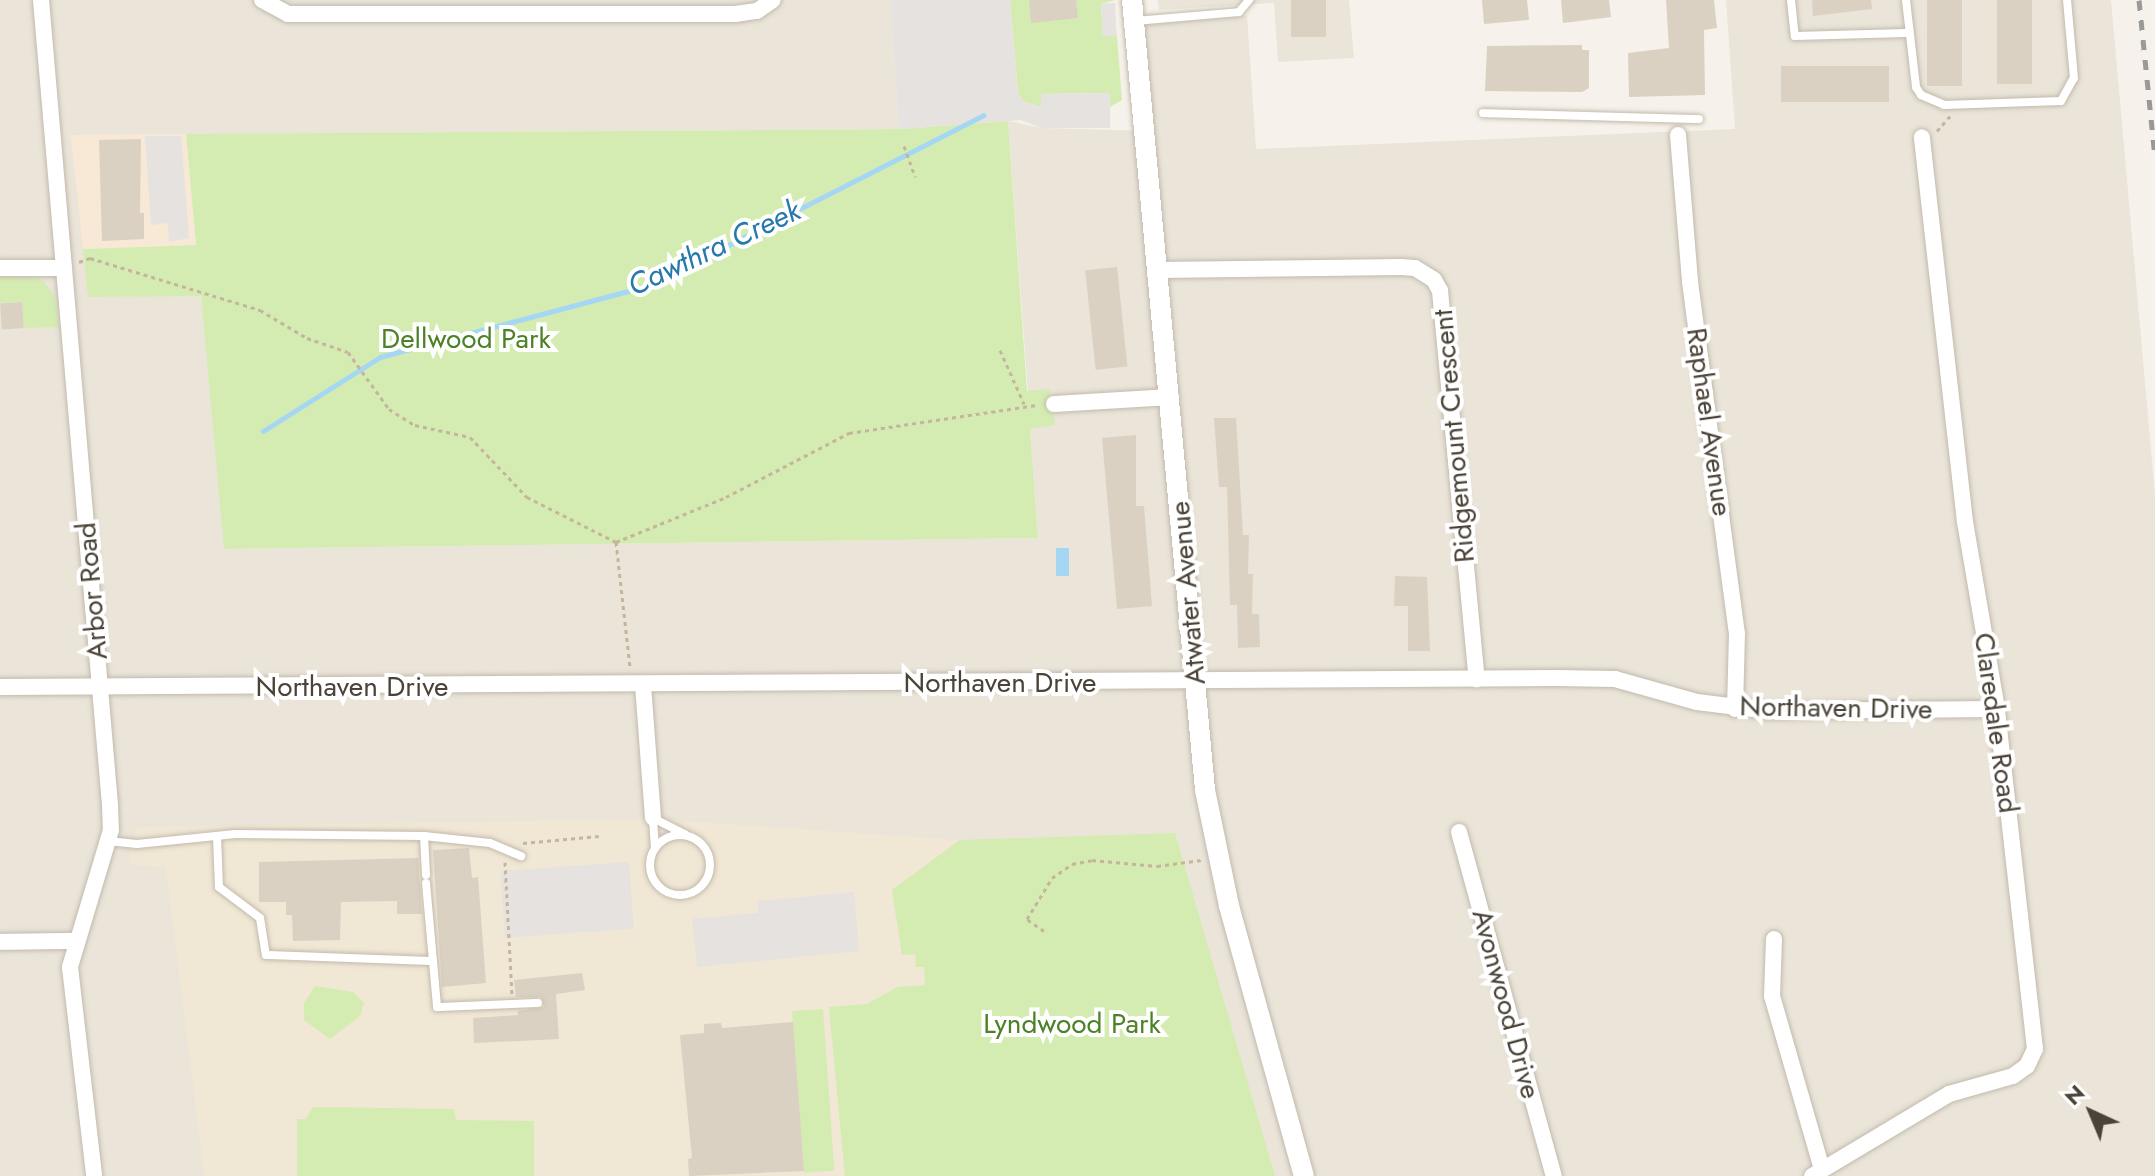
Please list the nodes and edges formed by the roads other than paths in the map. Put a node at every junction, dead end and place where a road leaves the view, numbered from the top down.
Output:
1 (41, 0) edge
2 (262, 0) edge
3 (773, 0) edge
4 (1132, 0) edge
5 (1249, 0) edge
6 (1791, 0) edge
7 (1906, 0) edge
8 (2067, 0) edge
9 (1134, 22) junction
10 (1906, 33) junction
11 (1483, 113) dead end
12 (1699, 119) dead end
13 (1678, 135) dead end
14 (1922, 137) road end
15 (0, 268) edge
16 (64, 268) junction
17 (1159, 270) junction
18 (1171, 397) junction
19 (1054, 404) road end
20 (1477, 679) junction
21 (1195, 684) junction
22 (638, 685) junction
23 (0, 687) edge
24 (100, 688) junction
25 (1735, 709) junction
26 (1997, 709) junction
27 (653, 818) junction
28 (1459, 832) dead end
29 (217, 836) junction
30 (424, 836) junction
31 (693, 838) junction
32 (108, 841) junction
33 (655, 848) junction
34 (521, 856) dead end
35 (1774, 939) dead end
36 (75, 941) junction
37 (0, 942) edge
38 (433, 961) junction
39 (538, 1003) dead end
40 (1817, 1172) edge
41 (94, 1176) edge
42 (1304, 1176) edge
43 (1554, 1176) edge

1 - 16 street, Arbor Road
2 - 3 street
4 - 9 street, Atwater Avenue
5 - 9 lane
6 - 10 lane
7 - 10 lane
8 - 10 lane
9 - 17 street, Atwater Avenue
11 - 12 lane
13 - 25 street, Raphael Avenue
14 - 26 street, Claredale Road
15 - 16 street
16 - 24 street, Arbor Road
17 - 18 street, Atwater Avenue
17 - 20 street, Ridgemount Crescent
18 - 19 street
18 - 21 street, Atwater Avenue
20 - 21 street, Northaven Drive
20 - 25 street, Northaven Drive
21 - 22 street, Northaven Drive
21 - 42 street, Atwater Avenue
22 - 24 street, Northaven Drive
22 - 27 street
23 - 24 street, Northaven Drive
24 - 32 street, Arbor Road
25 - 26 street, Northaven Drive
26 - 40 street, Claredale Road
27 - 31 lane
27 - 33 lane
28 - 43 street, Avonwood Drive
29 - 30 lane
29 - 32 lane
29 - 38 lane
30 - 34 lane
30 - 38 lane
31 - 33 lane
31 - 33 lane
32 - 36 street, Arbor Road
35 - 40 street
36 - 37 street
36 - 41 street, Arbor Road
38 - 39 lane

